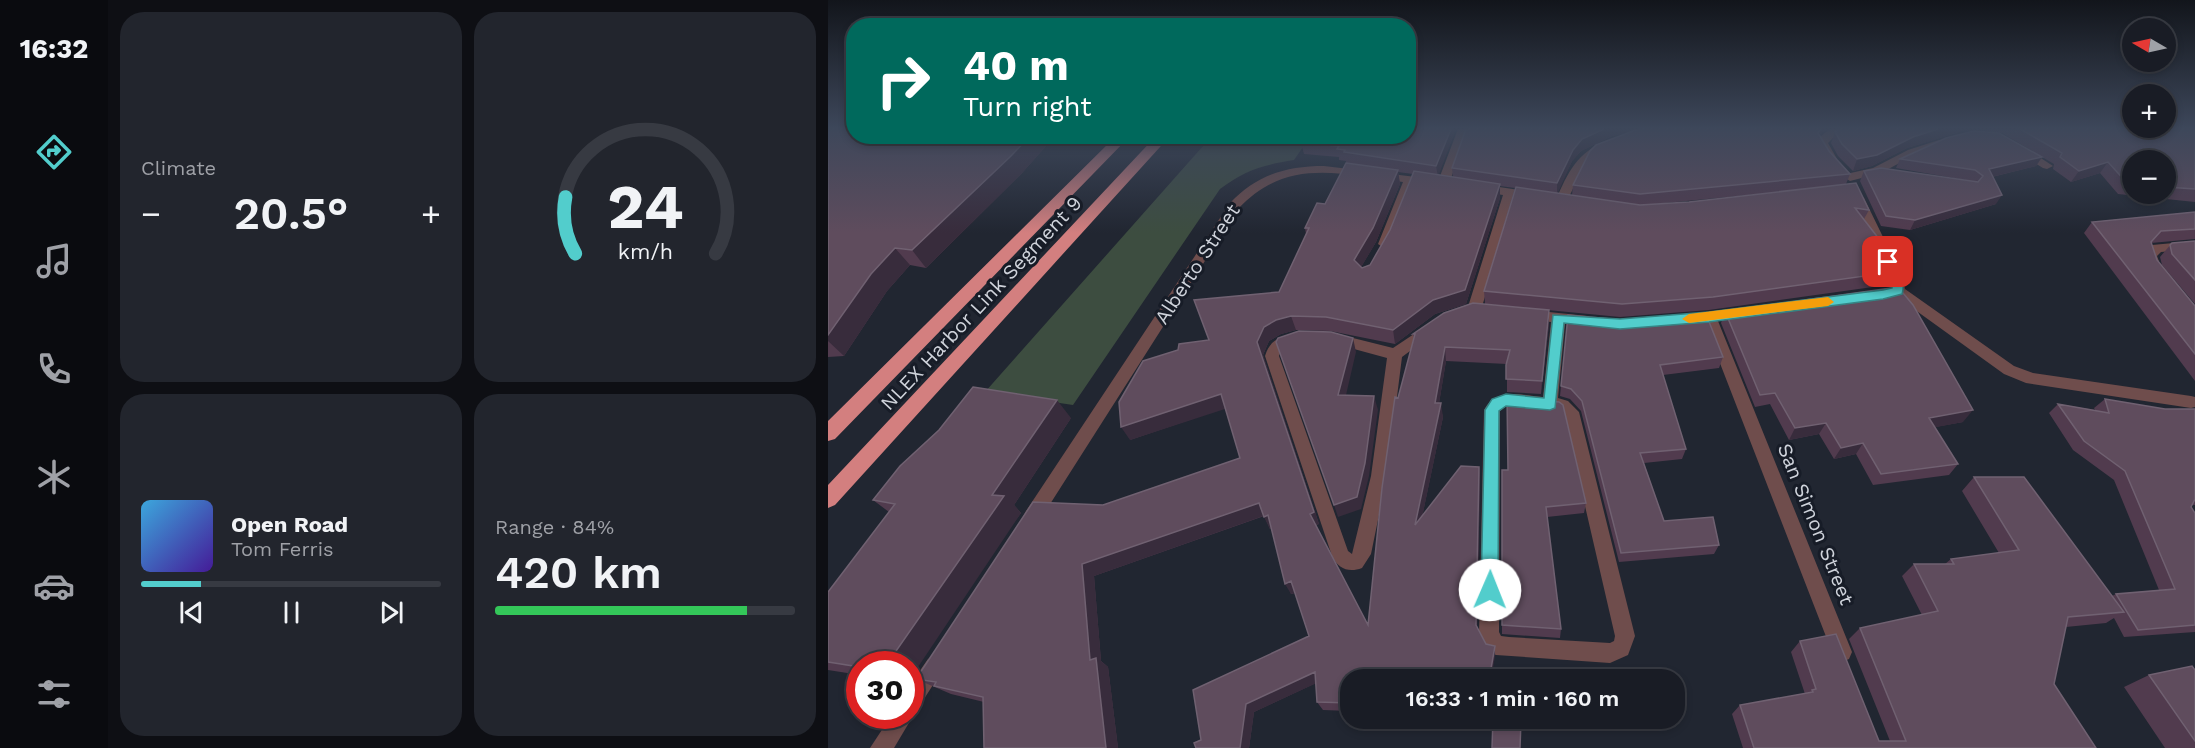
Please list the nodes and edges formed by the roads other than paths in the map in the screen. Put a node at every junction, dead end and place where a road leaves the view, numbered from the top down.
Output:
1 (1096, 164) edge
2 (1138, 164) edge
3 (1457, 164) edge
4 (1579, 164) edge
5 (1836, 164) edge
6 (1890, 164) edge
7 (2044, 164) edge
8 (2047, 166) dead end
9 (1877, 171) junction
10 (1900, 175) edge
11 (1850, 177) junction
12 (1410, 179) junction
13 (1454, 185) junction
14 (1510, 192) junction
15 (2195, 245) edge
16 (1375, 259) edge
17 (2163, 279) edge
18 (1898, 291) junction
19 (1883, 294) edge
20 (1457, 311) edge
21 (1756, 311) edge
22 (1519, 314) edge
23 (1709, 317) junction
24 (1558, 318) junction
25 (1444, 319) edge
26 (1676, 320) edge
27 (1599, 322) edge
28 (1395, 354) junction
29 (2191, 402) dead end
30 (1550, 404) junction
31 (828, 433) edge
32 (828, 498) edge
33 (1021, 534) edge
34 (943, 654) edge
35 (1850, 671) edge
36 (924, 682) edge
37 (894, 729) edge
38 (881, 748) edge

1 - 31 highway, NLEX Harbor Link Segment 9
2 - 32 highway, NLEX Harbor Link Segment 9
3 - 13 street
4 - 14 street, Alberto Street
5 - 11 street
6 - 9 street
7 - 8 street
9 - 10 street
9 - 11 street
11 - 18 street
12 - 13 street, Alberto Street
12 - 16 street
12 - 33 street, Alberto Street
13 - 14 street, Alberto Street
14 - 20 street
15 - 17 street
18 - 19 street
18 - 29 street
21 - 23 street
22 - 24 street
23 - 26 street
23 - 35 street, San Simon Street
24 - 27 street
24 - 30 street
25 - 28 street
28 - 28 street
30 - 30 street
34 - 36 street
37 - 38 street

